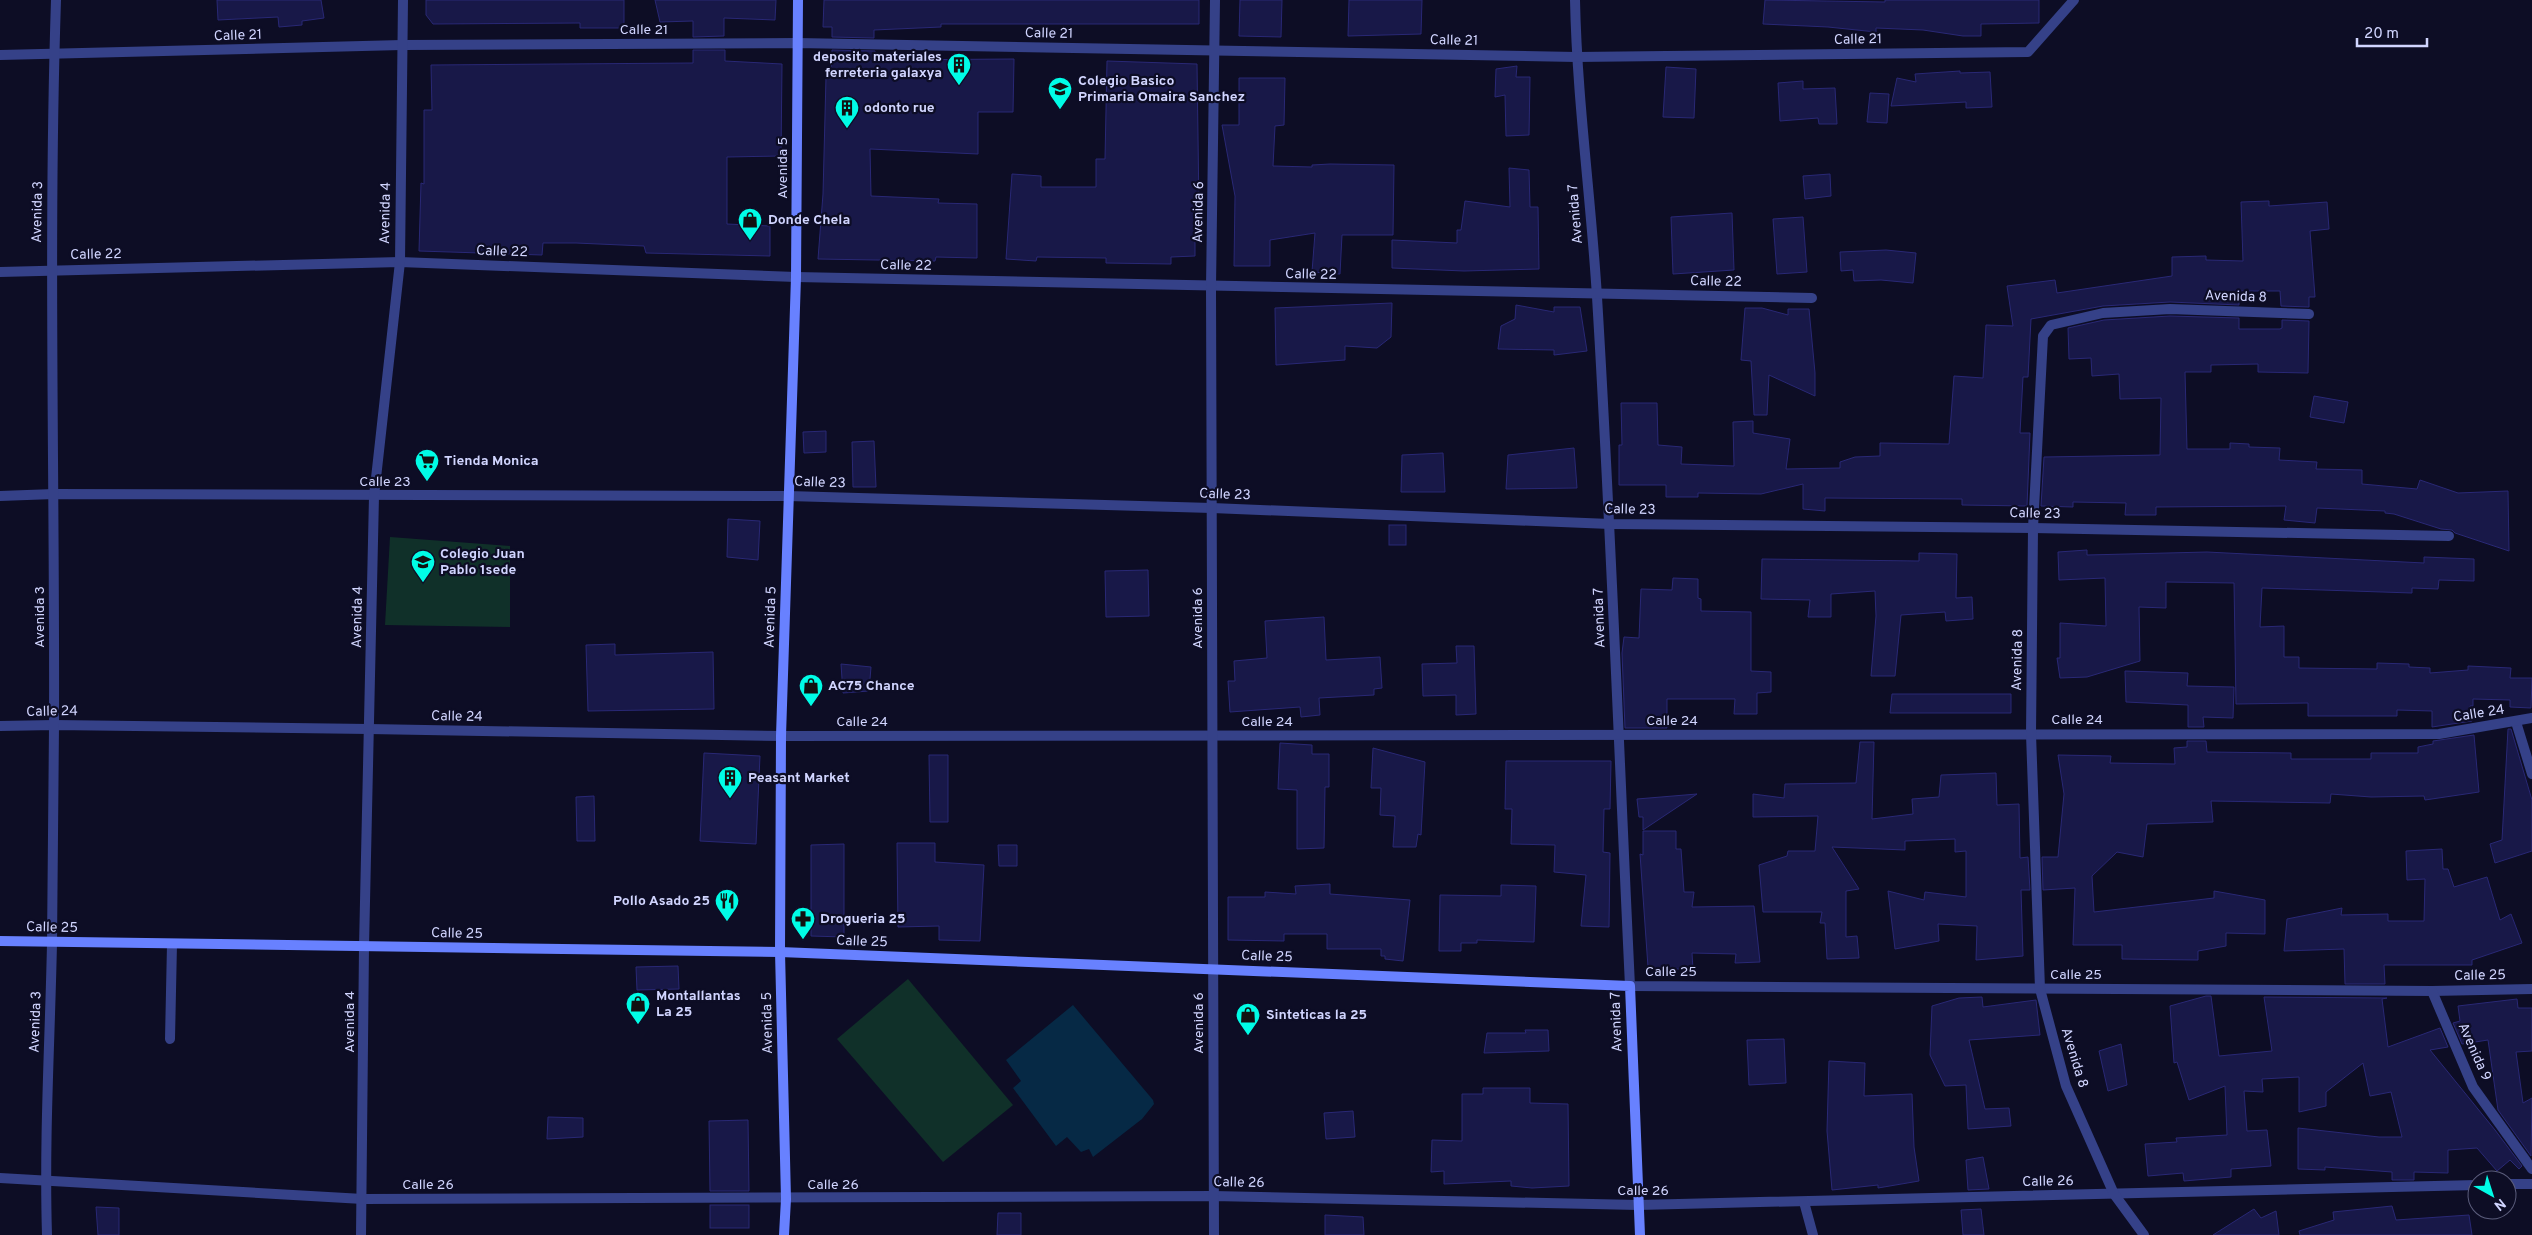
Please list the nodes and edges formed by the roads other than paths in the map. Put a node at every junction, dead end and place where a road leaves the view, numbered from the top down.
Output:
1 (56, 0) edge
2 (403, 0) edge
3 (798, 0) edge
4 (1215, 0) edge
5 (1575, 0) edge
6 (2074, 0) edge
7 (797, 43) junction
8 (402, 45) junction
9 (1215, 50) junction
10 (54, 54) junction
11 (0, 55) edge
12 (1576, 57) junction
13 (400, 262) junction
14 (51, 270) junction
15 (0, 272) edge
16 (796, 276) junction
17 (1211, 287) junction
18 (1597, 293) junction
19 (1812, 298) dead end
20 (2309, 314) dead end
21 (54, 494) junction
22 (0, 496) edge
23 (374, 496) junction
24 (788, 496) junction
25 (1212, 508) junction
26 (1610, 524) junction
27 (2033, 528) junction
28 (2449, 536) dead end
29 (2532, 718) edge
30 (2516, 722) junction
31 (54, 725) junction
32 (0, 726) edge
33 (369, 729) junction
34 (2030, 734) junction
35 (1212, 735) junction
36 (1618, 735) junction
37 (781, 736) junction
38 (2532, 774) edge
39 (0, 942) edge
40 (52, 942) junction
41 (172, 944) junction
42 (364, 946) junction
43 (780, 952) junction
44 (1213, 969) junction
45 (1630, 986) junction
46 (2040, 989) junction
47 (2532, 989) edge
48 (2432, 991) junction
49 (170, 1039) dead end
50 (2532, 1169) edge
51 (0, 1178) edge
52 (45, 1180) junction
53 (2517, 1184) edge
54 (2532, 1184) edge
55 (2467, 1185) edge
56 (2114, 1194) junction
57 (1214, 1196) junction
58 (363, 1199) junction
59 (786, 1199) junction
60 (1804, 1202) junction
61 (1638, 1205) junction
62 (46, 1235) edge
63 (362, 1235) edge
64 (784, 1235) edge
65 (1214, 1235) edge
66 (1640, 1235) edge
67 (1813, 1235) edge
68 (2144, 1235) edge

1 - 10 street, Avenida 3
2 - 8 street, Avenida 4
3 - 7 street, Avenida 5
4 - 9 street, Avenida 6
5 - 12 street, Avenida 7
6 - 12 street, Calle 21
7 - 8 street, Calle 21
7 - 9 street, Calle 21
7 - 16 street, Avenida 5
8 - 10 street, Calle 21
8 - 13 street, Avenida 4
9 - 12 street, Calle 21
9 - 17 street, Avenida 6
10 - 11 street, Calle 21
10 - 14 street, Avenida 3
12 - 18 street, Avenida 7
13 - 14 street, Calle 22
13 - 16 street, Calle 22
13 - 23 street, Avenida 4
14 - 15 street, Calle 22
14 - 21 street, Avenida 3
16 - 17 street, Calle 22
16 - 24 street, Avenida 5
17 - 18 street, Calle 22
17 - 25 street, Avenida 6
18 - 19 street, Calle 22
18 - 26 street, Avenida 7
20 - 27 street, Avenida 8
21 - 22 street, Calle 23
21 - 23 street, Calle 23
21 - 31 street, Avenida 3
23 - 24 street, Calle 23
23 - 33 street, Avenida 4
24 - 25 street, Calle 23
24 - 37 street, Avenida 5
25 - 26 street, Calle 23
25 - 35 street, Avenida 6
26 - 27 street, Calle 23
26 - 36 street, Avenida 7
27 - 28 street, Calle 23
27 - 34 street, Avenida 8
29 - 30 street, Calle 24
30 - 34 street, Calle 24
30 - 38 street
31 - 32 street, Calle 24
31 - 33 street, Calle 24
31 - 40 street, Avenida 3
33 - 37 street, Calle 24
33 - 42 street, Avenida 4
34 - 36 street, Calle 24
34 - 46 street, Avenida 8
35 - 36 street, Calle 24
35 - 37 street, Calle 24
35 - 44 street, Avenida 6
36 - 45 street, Avenida 7
37 - 43 street, Avenida 5
39 - 40 street, Calle 25
40 - 41 street, Calle 25
40 - 52 street, Avenida 3
41 - 42 street, Calle 25
41 - 49 street
42 - 43 street, Calle 25
42 - 58 street, Avenida 4
43 - 44 street, Calle 25
43 - 59 street, Avenida 5
44 - 45 street, Calle 25
44 - 57 street, Avenida 6
45 - 46 street, Calle 25
45 - 61 street, Avenida 7
46 - 48 street, Calle 25
46 - 56 street, Avenida 8
47 - 48 street, Calle 25
48 - 50 street, Avenida 9
51 - 52 street, Calle 26
52 - 58 street, Calle 26
52 - 62 street, Avenida 3
53 - 54 street
55 - 56 street, Calle 26
56 - 60 street, Calle 26
56 - 68 street, Avenida 8
57 - 59 street, Calle 26
57 - 61 street, Calle 26
57 - 65 street, Avenida 6
58 - 59 street, Calle 26
58 - 63 street, Avenida 4
59 - 64 street, Avenida 5
60 - 61 street, Calle 26
60 - 67 street
61 - 66 street, Avenida 7

